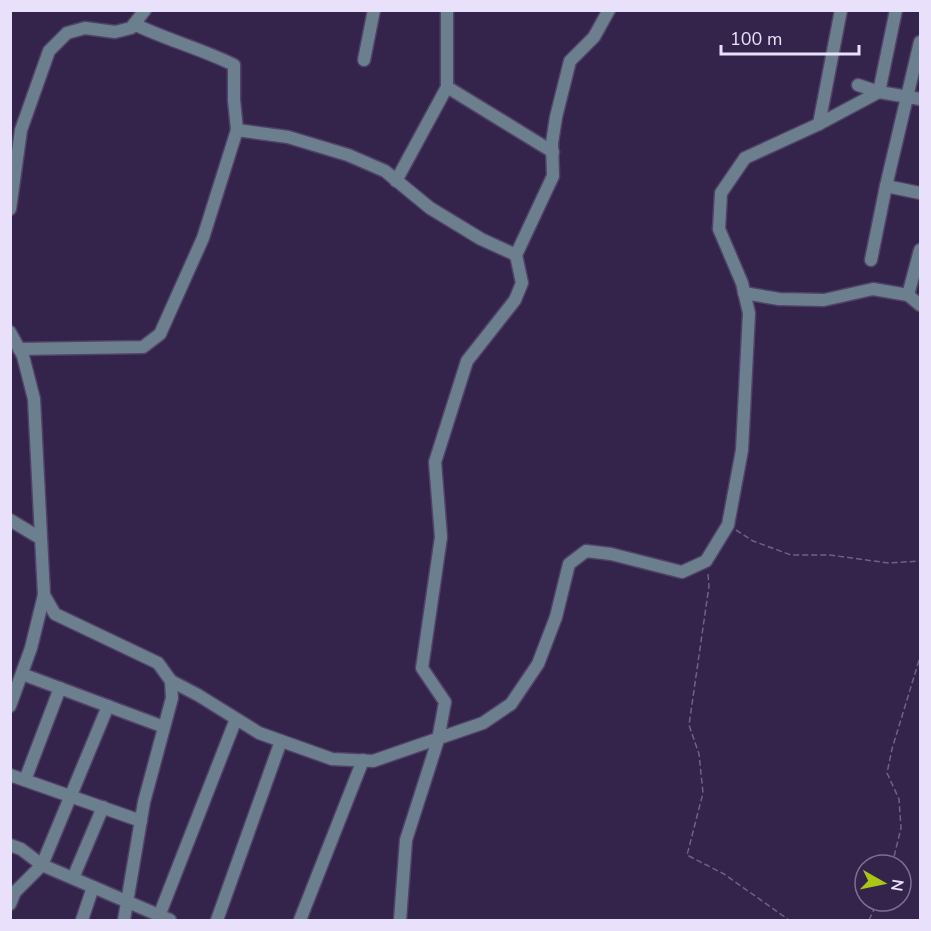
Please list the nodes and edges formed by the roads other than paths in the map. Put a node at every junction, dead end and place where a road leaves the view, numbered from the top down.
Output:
1 (145, 10) edge
2 (374, 10) edge
3 (447, 10) edge
4 (609, 10) edge
5 (841, 10) edge
6 (896, 10) edge
7 (134, 24) junction
8 (921, 42) edge
9 (364, 60) dead end
10 (858, 85) dead end
11 (447, 87) junction
12 (879, 92) junction
13 (914, 98) edge
14 (819, 124) junction
15 (237, 130) junction
16 (553, 152) junction
17 (396, 181) junction
18 (886, 186) junction
19 (921, 194) edge
20 (10, 209) edge
21 (921, 250) edge
22 (516, 255) junction
23 (871, 260) dead end
24 (744, 293) junction
25 (908, 295) junction
26 (921, 305) edge
27 (10, 333) edge
28 (20, 349) junction
29 (10, 519) edge
30 (40, 538) junction
31 (44, 595) junction
32 (22, 674) junction
33 (171, 681) junction
34 (60, 688) junction
35 (10, 706) edge
36 (108, 706) junction
37 (236, 718) junction
38 (164, 727) junction
39 (438, 740) junction
40 (281, 741) junction
41 (363, 760) junction
42 (10, 775) edge
43 (25, 780) junction
44 (72, 796) junction
45 (103, 807) junction
46 (141, 821) junction
47 (10, 845) edge
48 (42, 865) junction
49 (73, 878) junction
50 (93, 887) junction
51 (128, 903) junction
52 (10, 904) edge
53 (165, 918) edge
54 (82, 921) edge
55 (124, 921) edge
56 (217, 921) edge
57 (300, 921) edge
58 (400, 921) edge

1 - 7 street
2 - 9 street
3 - 11 street
4 - 16 street
5 - 14 street
6 - 12 street
7 - 15 street
7 - 20 street
8 - 13 street
10 - 12 street
11 - 16 street
11 - 17 street
12 - 13 street
12 - 14 street
13 - 18 street
14 - 24 street
15 - 17 street
15 - 28 street
16 - 22 street
17 - 22 street
18 - 19 street
18 - 23 street
21 - 25 street
22 - 39 street
24 - 25 street
24 - 39 street
25 - 26 street
27 - 28 street
28 - 30 street
29 - 30 street
30 - 31 street
31 - 32 street
31 - 33 street
32 - 34 street
32 - 35 street
33 - 37 street
33 - 38 street
34 - 36 street
34 - 43 street
36 - 38 street
36 - 44 street
37 - 40 street
37 - 53 street
38 - 46 street
39 - 41 street
39 - 58 street
40 - 41 street
40 - 56 street
41 - 57 street
42 - 43 street
43 - 44 street
44 - 45 street
44 - 48 street
45 - 46 street
45 - 49 street
46 - 51 street
47 - 48 street
48 - 49 street
48 - 52 street
49 - 50 street
50 - 51 street
50 - 54 street
51 - 53 street
51 - 55 street

